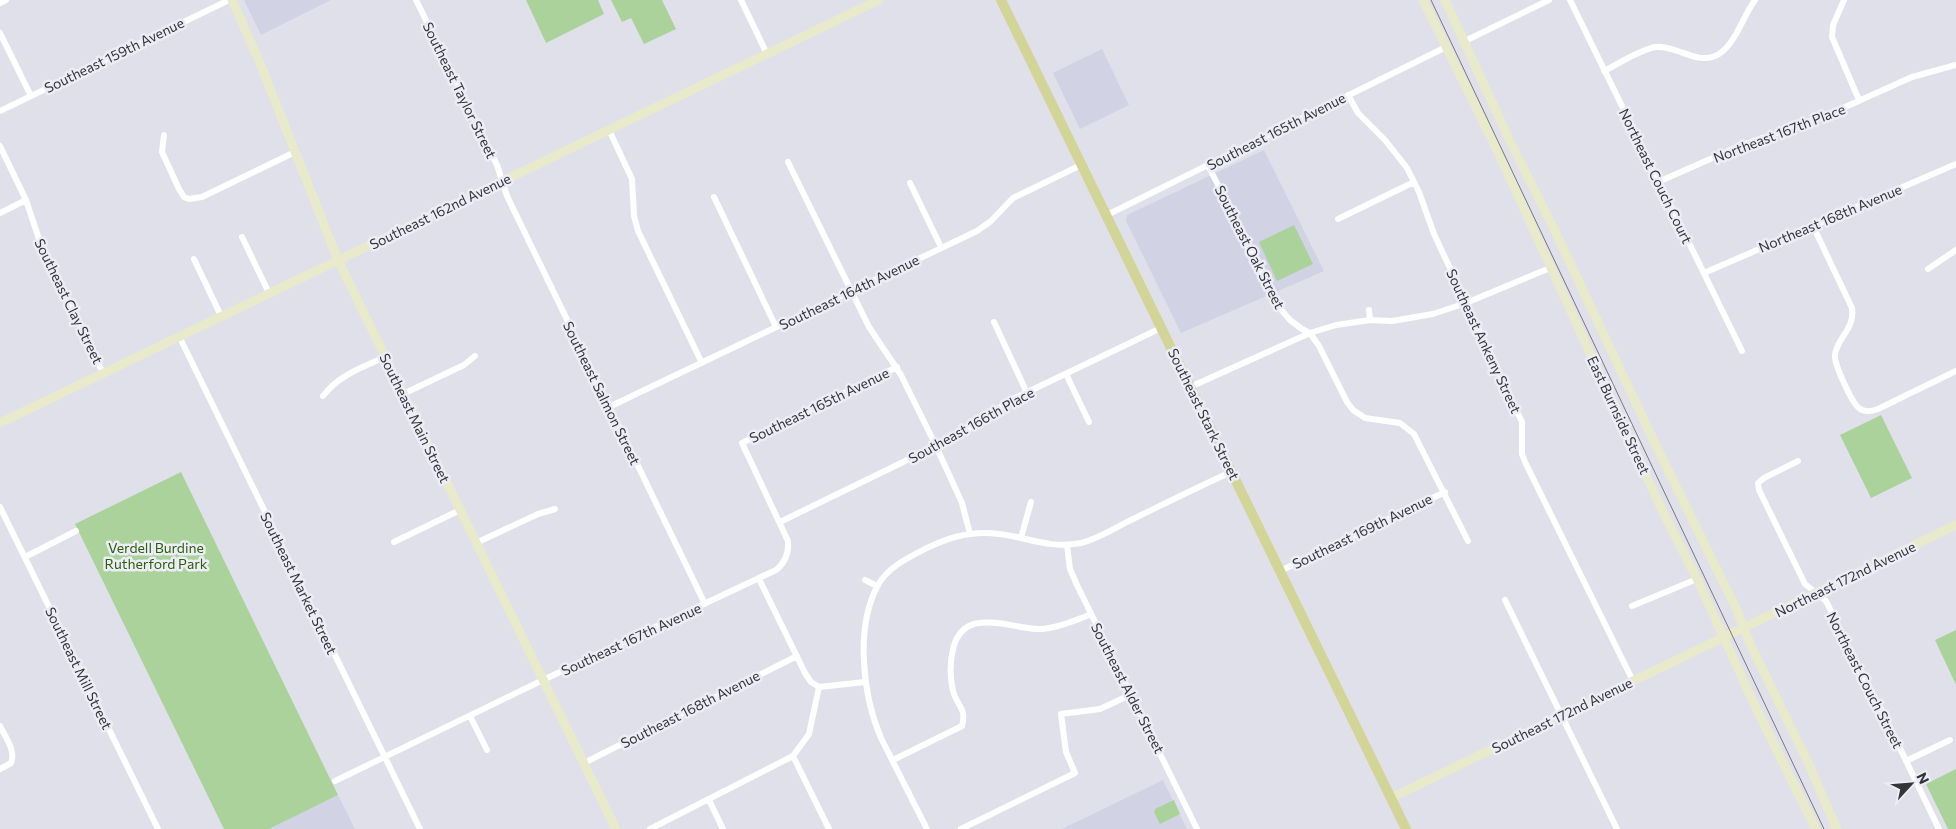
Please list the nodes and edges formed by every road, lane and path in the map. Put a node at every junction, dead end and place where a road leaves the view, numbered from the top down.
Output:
1 (6, 0) edge
2 (230, 0) edge
3 (416, 0) edge
4 (741, 0) edge
5 (879, 0) edge
6 (1001, 0) edge
7 (1423, 0) edge
8 (1445, 0) edge
9 (1549, 0) edge
10 (1570, 0) edge
11 (1755, 0) edge
12 (1844, 0) edge
13 (0, 3) edge
14 (0, 33) edge
15 (1465, 41) junction
16 (1446, 48) junction
17 (767, 54) junction
18 (1956, 65) edge
19 (1604, 71) junction
20 (1348, 95) junction
21 (30, 96) junction
22 (1859, 100) junction
23 (0, 111) edge
24 (609, 130) junction
25 (164, 135) dead end
26 (0, 146) edge
27 (295, 152) junction
28 (788, 162) dead end
29 (1081, 164) junction
30 (1956, 164) edge
31 (1208, 165) junction
32 (502, 181) junction
33 (1414, 182) junction
34 (1658, 182) junction
35 (910, 183) dead end
36 (714, 197) dead end
37 (26, 200) junction
38 (0, 213) edge
39 (1107, 215) junction
40 (1338, 219) dead end
41 (1813, 226) junction
42 (242, 237) dead end
43 (941, 247) junction
44 (1956, 250) edge
45 (194, 259) dead end
46 (338, 260) junction
47 (1550, 268) junction
48 (1928, 269) dead end
49 (1704, 273) junction
50 (851, 291) junction
51 (268, 293) junction
52 (1466, 303) junction
53 (1370, 310) dead end
54 (222, 316) junction
55 (1370, 320) junction
56 (994, 322) dead end
57 (776, 327) junction
58 (1161, 328) junction
59 (1310, 333) junction
60 (179, 336) junction
61 (1742, 351) dead end
62 (385, 356) junction
63 (475, 356) dead end
64 (702, 363) junction
65 (897, 367) junction
66 (1956, 371) edge
67 (103, 373) junction
68 (1066, 374) junction
69 (1190, 387) junction
70 (1027, 393) junction
71 (403, 394) junction
72 (323, 396) dead end
73 (609, 407) junction
74 (1089, 422) dead end
75 (0, 423) edge
76 (936, 446) junction
77 (1798, 461) dead end
78 (1231, 472) junction
79 (1445, 492) junction
80 (1031, 502) dead end
81 (0, 507) edge
82 (556, 509) dead end
83 (460, 510) junction
84 (780, 522) junction
85 (1956, 525) edge
86 (76, 531) dead end
87 (970, 534) junction
88 (1021, 538) junction
89 (1468, 541) dead end
90 (394, 542) dead end
91 (476, 543) junction
92 (1067, 545) junction
93 (25, 557) junction
94 (1280, 571) junction
95 (759, 579) junction
96 (1697, 579) junction
97 (865, 580) dead end
98 (877, 586) junction
99 (1815, 592) junction
100 (1505, 600) dead end
101 (705, 604) junction
102 (1632, 606) dead end
103 (1091, 614) junction
104 (1744, 628) junction
105 (1734, 632) joint
106 (1724, 637) junction
107 (797, 656) junction
108 (543, 680) junction
109 (1633, 681) junction
110 (865, 682) junction
111 (819, 687) junction
112 (1130, 695) junction
113 (470, 716) junction
114 (1561, 716) junction
115 (0, 726) edge
116 (1950, 740) dead end
117 (487, 750) dead end
118 (793, 756) junction
119 (385, 758) junction
120 (893, 760) junction
121 (1906, 761) junction
122 (584, 763) junction
123 (0, 769) edge
124 (335, 781) dead end
125 (1391, 798) junction
126 (709, 800) junction
127 (158, 829) edge
128 (420, 829) edge
129 (616, 829) edge
130 (650, 829) edge
131 (723, 829) edge
132 (829, 829) edge
133 (927, 829) edge
134 (961, 829) edge
135 (1197, 829) edge
136 (1406, 829) edge
137 (1617, 829) edge
138 (1816, 829) edge
139 (1837, 829) edge
140 (1939, 829) edge

1 - 13 street
2 - 21 street, Southeast 159th Avenue
2 - 27 street, Southeast Main Street
3 - 32 street, Southeast Taylor Street
4 - 17 street
5 - 17 street, Southeast 162nd Avenue
6 - 29 main road, Southeast Stark Street
7 - 16 street, East Burnside Street
8 - 15 street, East Burnside Street
9 - 15 street
10 - 19 street, Northeast Couch Court
11 - 19 street
12 - 22 street
14 - 21 street
15 - 104 street, East Burnside Street
16 - 20 street, Southeast 165th Avenue
16 - 47 street, East Burnside Street
17 - 24 street, Southeast 162nd Avenue
18 - 22 street, Northeast 167th Place
19 - 34 street, Northeast Couch Court
20 - 31 street, Southeast 165th Avenue
20 - 33 street, Southeast Ankeny Street
21 - 23 street, Southeast 159th Avenue
22 - 34 street, Northeast 167th Place
24 - 32 street, Southeast 162nd Avenue
24 - 64 street
25 - 27 street
26 - 37 street, Southeast Clay Street
27 - 46 street, Southeast Main Street
28 - 50 street
29 - 39 main road, Southeast Stark Street
29 - 43 street, Southeast 164th Avenue
30 - 41 street, Northeast 168th Avenue
31 - 39 street, Southeast 165th Avenue
31 - 59 street, Southeast Oak Street
32 - 46 street, Southeast 162nd Avenue
32 - 73 street, Southeast Salmon Street
33 - 40 street
33 - 52 street, Southeast Ankeny Street
34 - 49 street, Northeast Couch Court
35 - 43 street
36 - 57 street
37 - 38 street
37 - 67 street, Southeast Clay Street
39 - 58 main road, Southeast Stark Street
41 - 49 street, Northeast 168th Avenue
41 - 66 street
42 - 51 street
43 - 50 street, Southeast 164th Avenue
44 - 48 street
45 - 54 street
46 - 51 street, Southeast 162nd Avenue
46 - 62 street, Southeast Main Street
47 - 52 street
47 - 96 street, East Burnside Street
49 - 61 street, Northeast Couch Court
50 - 57 street, Southeast 164th Avenue
50 - 65 street
51 - 54 street, Southeast 162nd Avenue
52 - 55 street
52 - 109 street, Southeast Ankeny Street
53 - 55 street
54 - 60 street, Southeast 162nd Avenue
55 - 59 street
56 - 70 street
57 - 64 street, Southeast 164th Avenue
58 - 68 street, Southeast 166th Place
58 - 69 main road, Southeast Stark Street
59 - 69 street
59 - 79 street, Southeast Oak Street
60 - 67 street, Southeast 162nd Avenue
60 - 119 street, Southeast Market Street
62 - 71 street, Southeast Main Street
62 - 72 street
63 - 71 street
64 - 73 street, Southeast 164th Avenue
65 - 76 street
65 - 84 street, Southeast 165th Avenue
67 - 75 street, Southeast 162nd Avenue
68 - 70 street, Southeast 166th Place
68 - 74 street
69 - 78 main road, Southeast Stark Street
70 - 76 street, Southeast 166th Place
71 - 83 street, Southeast Main Street
73 - 101 street, Southeast Salmon Street
76 - 84 street, Southeast 166th Place
76 - 87 street
77 - 99 street, Northeast Couch Street
78 - 92 street
78 - 94 main road, Southeast Stark Street
79 - 89 street
79 - 94 street, Southeast 169th Avenue
80 - 88 street
81 - 93 street, Southeast Mill Street
82 - 91 street
83 - 90 street
83 - 91 street, Southeast Main Street
84 - 95 street, Southeast 167th Avenue
85 - 99 street, Northeast 172nd Avenue
86 - 93 street
87 - 88 street
87 - 98 street
88 - 92 street
91 - 108 street, Southeast Main Street
92 - 103 street, Southeast Alder Street
93 - 127 street, Southeast Mill Street
94 - 125 main road, Southeast Stark Street
95 - 101 street, Southeast 167th Avenue
95 - 107 street
96 - 102 street
96 - 106 street, East Burnside Street
97 - 98 street
98 - 110 street
99 - 104 street, Northeast 172nd Avenue
99 - 121 street, Northeast Couch Street
100 - 114 street
101 - 108 street, Southeast 167th Avenue
103 - 112 street, Southeast Alder Street
103 - 120 street
104 - 105 street, Northeast 172nd Avenue
104 - 139 street, East Burnside Street
105 - 106 street, Southeast 172nd Avenue
106 - 109 street, Southeast 172nd Avenue
106 - 138 street, East Burnside Street
107 - 111 street
107 - 122 street, Southeast 168th Avenue
108 - 113 street, Southeast 167th Avenue
108 - 122 street, Southeast Main Street
109 - 114 street, Southeast 172nd Avenue
110 - 111 street
110 - 120 street
111 - 118 street
112 - 134 street
112 - 135 street, Southeast Alder Street
113 - 117 street
113 - 119 street, Southeast 167th Avenue
114 - 125 street, Southeast 172nd Avenue
114 - 137 street
115 - 123 street
116 - 121 street
118 - 126 street
118 - 132 street
119 - 124 street, Southeast 167th Avenue
119 - 128 street, Southeast Market Street
120 - 133 street
121 - 140 street, Northeast Couch Street
122 - 129 street, Southeast Main Street
125 - 136 main road, Southeast Stark Street
126 - 130 street
126 - 131 street

